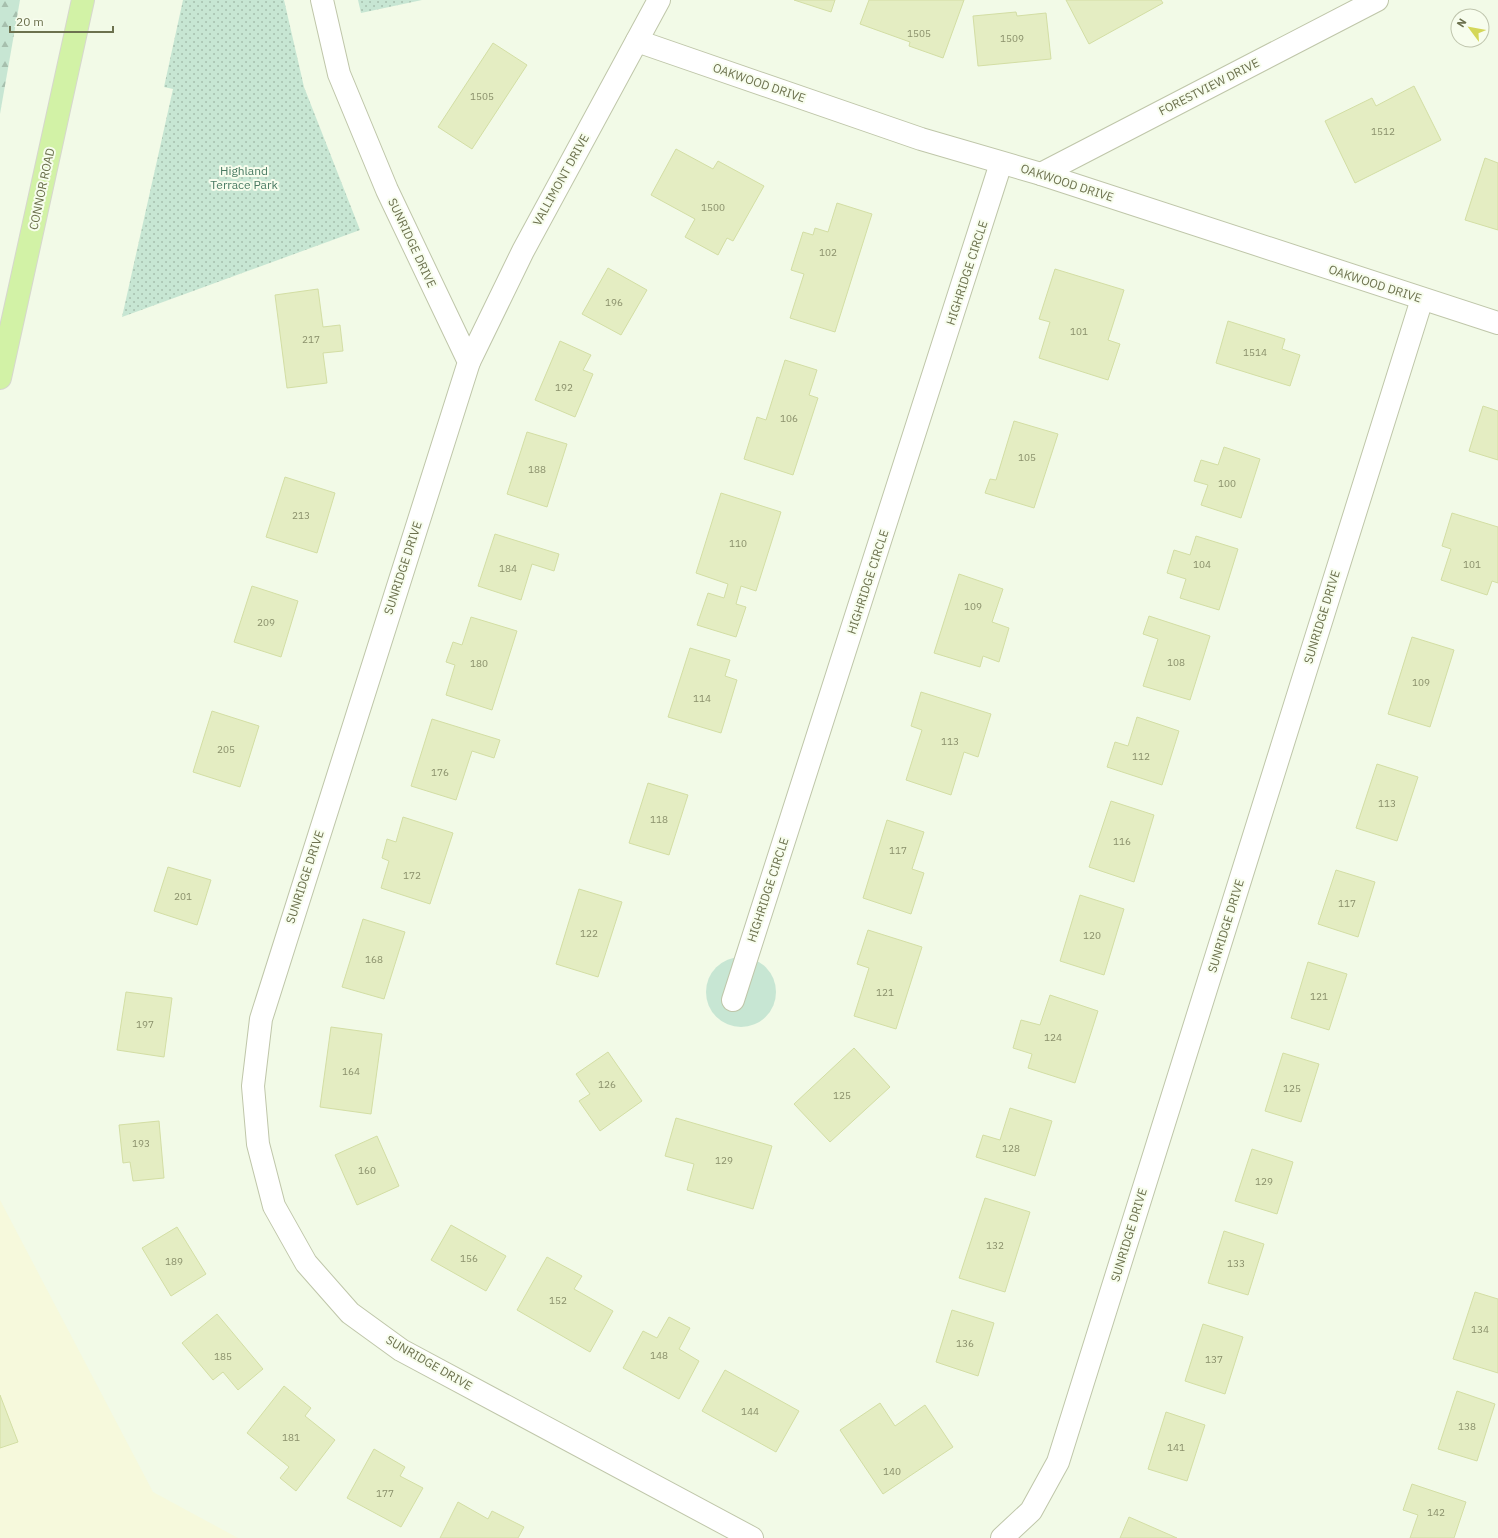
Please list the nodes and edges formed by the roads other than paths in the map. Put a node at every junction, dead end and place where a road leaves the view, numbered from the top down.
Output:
1 (83, 0) edge
2 (322, 0) edge
3 (659, 0) edge
4 (1377, 0) edge
5 (637, 41) junction
6 (1001, 163) junction
7 (1041, 174) junction
8 (1422, 299) junction
9 (1498, 323) edge
10 (469, 362) junction
11 (0, 378) edge
12 (733, 1000) dead end
13 (752, 1538) edge
14 (1002, 1538) edge

1 - 11 main road, CONNOR ROAD
2 - 10 street, SUNRIDGE DRIVE
3 - 5 street, VALLIMONT DRIVE
4 - 7 street, FORESTVIEW DRIVE
5 - 6 street, OAKWOOD DRIVE
5 - 10 street, VALLIMONT DRIVE
6 - 7 street, OAKWOOD DRIVE
6 - 12 street, HIGHRIDGE CIRCLE
7 - 8 street, OAKWOOD DRIVE
8 - 9 street, OAKWOOD DRIVE
8 - 14 street, SUNRIDGE DRIVE
10 - 13 street, SUNRIDGE DRIVE

